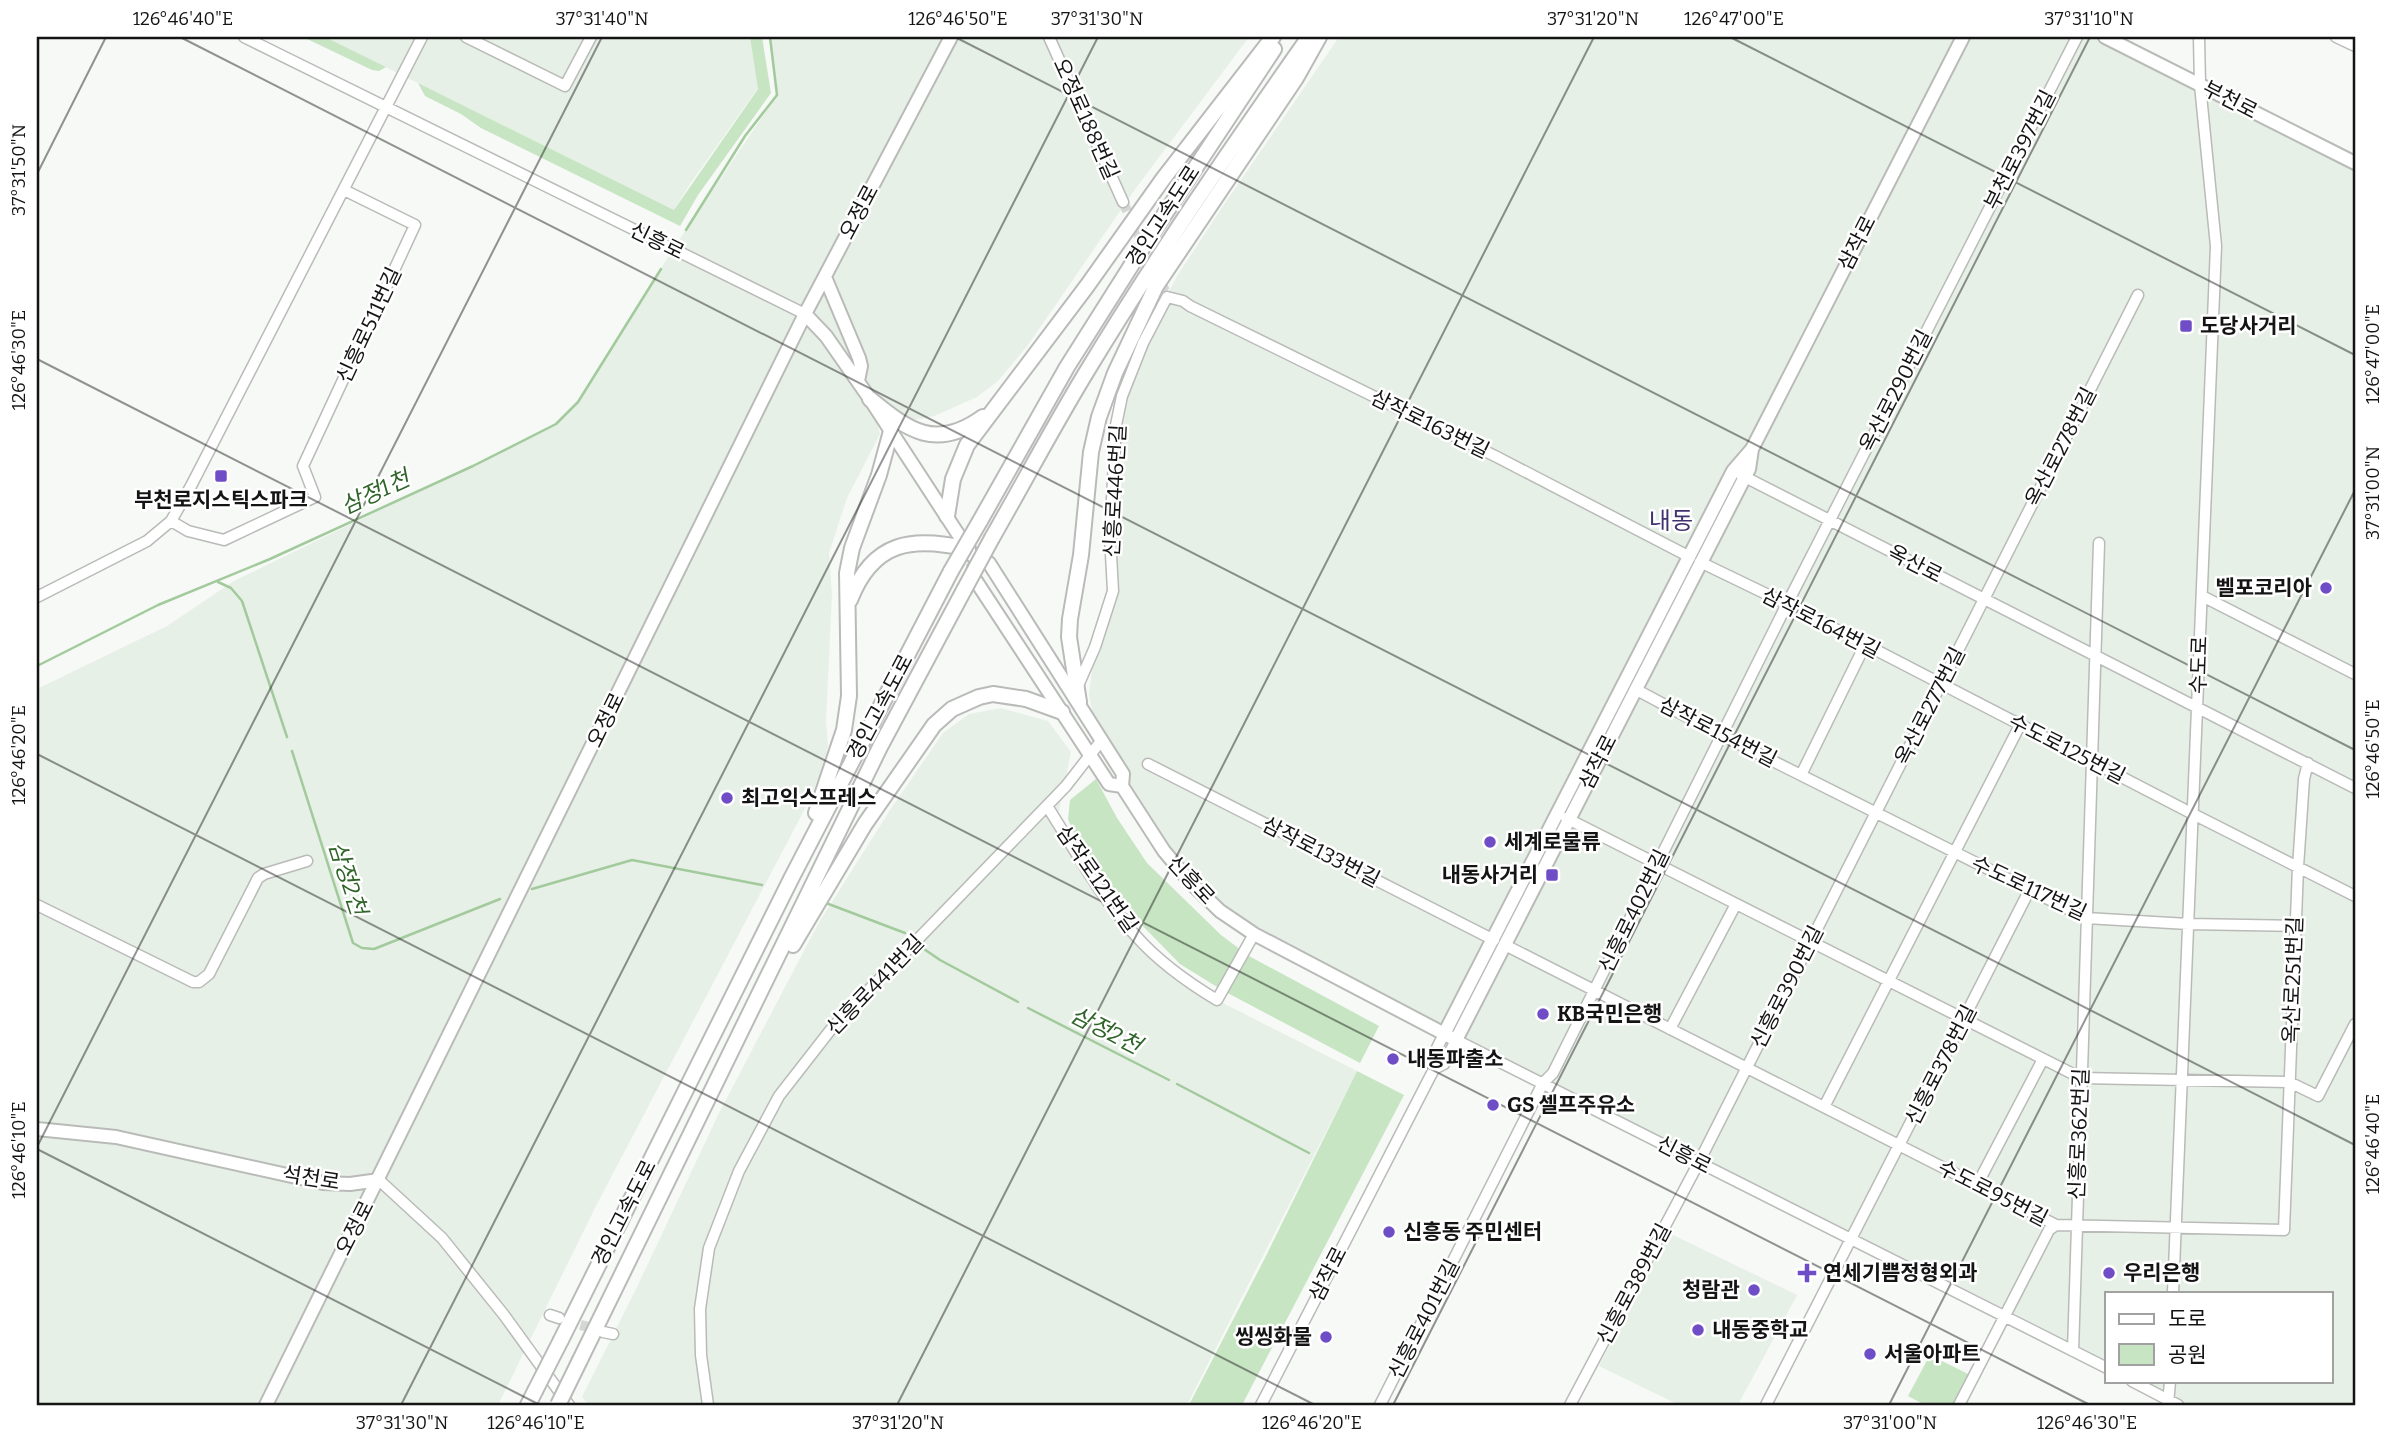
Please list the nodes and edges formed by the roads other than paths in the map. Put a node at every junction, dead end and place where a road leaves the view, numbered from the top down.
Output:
1 (244, 37) edge
2 (422, 37) edge
3 (466, 37) edge
4 (590, 37) edge
5 (951, 37) edge
6 (1049, 37) edge
7 (1273, 37) edge
8 (1282, 37) edge
9 (1309, 37) edge
10 (1319, 37) edge
11 (1963, 37) edge
12 (2077, 37) edge
13 (2105, 37) edge
14 (2199, 37) edge
15 (2336, 37) edge
16 (2355, 46) edge
17 (2200, 85) junction
18 (387, 107) junction
19 (2355, 163) edge
20 (344, 190) junction
21 (1123, 202) tunnel mouth
22 (1962, 262) joint
23 (825, 277) junction
24 (1166, 294) joint
25 (2138, 295) dead end
26 (805, 314) junction
27 (858, 381) junction
28 (870, 399) junction
29 (990, 413) junction
30 (891, 431) junction
31 (1739, 474) junction
32 (947, 516) junction
33 (1830, 520) junction
34 (171, 521) junction
35 (2099, 542) dead end
36 (970, 553) junction
37 (1695, 560) junction
38 (2202, 596) junction
39 (37, 597) edge
40 (1984, 599) junction
41 (1787, 604) junction
42 (847, 609) junction
43 (1866, 645) junction
44 (2096, 656) junction
45 (2355, 674) edge
46 (1941, 685) junction
47 (1635, 690) junction
48 (1078, 695) junction
49 (2197, 708) junction
50 (1062, 712) junction
51 (2020, 725) junction
52 (1721, 735) junction
53 (1101, 741) junction
54 (1090, 756) junction
55 (2091, 762) junction
56 (2308, 763) junction
57 (1148, 764) dead end
58 (1801, 775) junction
59 (1122, 786) junction
60 (2355, 788) edge
61 (1047, 806) junction
62 (1876, 813) junction
63 (2193, 814) junction
64 (1564, 817) junction
65 (1955, 853) junction
66 (307, 861) dead end
67 (1657, 864) junction
68 (2298, 867) junction
69 (792, 877) junction
70 (2029, 891) junction
71 (2355, 896) edge
72 (1736, 904) junction
73 (37, 905) edge
74 (2086, 918) junction
75 (2188, 924) junction
76 (2295, 926) junction
77 (1254, 934) junction
78 (1811, 942) junction
79 (1499, 943) junction
80 (1889, 981) junction
81 (1594, 991) junction
82 (748, 1018) junction
83 (1964, 1020) junction
84 (2355, 1024) edge
85 (1670, 1029) junction
86 (1450, 1037) junction
87 (2043, 1059) junction
88 (1746, 1068) junction
89 (2081, 1078) junction
90 (2182, 1080) junction
91 (2289, 1082) junction
92 (1543, 1083) junction
93 (1824, 1107) junction
94 (37, 1129) edge
95 (1900, 1146) junction
96 (1699, 1162) junction
97 (379, 1181) junction
98 (1977, 1185) junction
99 (2285, 1196) joint
100 (2056, 1226) junction
101 (2077, 1227) junction
102 (2176, 1228) junction
103 (1852, 1239) junction
104 (2173, 1292) edge
105 (2005, 1317) junction
106 (2073, 1351) junction
107 (2105, 1367) edge
108 (2134, 1382) edge
109 (2169, 1382) edge
110 (2170, 1404) edge
111 (266, 1405) edge
112 (528, 1405) edge
113 (558, 1405) edge
114 (569, 1405) edge
115 (708, 1405) edge
116 (1261, 1405) edge
117 (1380, 1405) edge
118 (1570, 1405) edge
119 (1766, 1405) edge
120 (1959, 1405) edge

1 - 18 street, 신흥로
2 - 18 street
3 - 4 street
5 - 23 main road, 오정로
6 - 21 street, 오정로188번길
7 - 29 highway
8 - 69 highway, 경인고속도로, bridge
9 - 82 highway, 경인고속도로, bridge
10 - 48 highway
11 - 31 main road, 삼작로
12 - 22 street, 부천로397번길
13 - 17 main road, 부천로
14 - 17 street, 수도로
15 - 16 street
17 - 19 main road, 부천로
17 - 38 street, 수도로
18 - 20 street
18 - 26 street, 신흥로
20 - 34 street
20 - 34 street, 신흥로511번길
22 - 33 street, 옥산로290번길
23 - 26 main road, 오정로
23 - 27 main road
24 - 37 street, 삼작로163번길
24 - 48 street, 신흥로446번길
25 - 40 street, 옥산로278번길
26 - 27 main road, 신흥로
26 - 97 main road, 오정로
27 - 28 main road, 신흥로
28 - 29 highway
28 - 30 main road, 신흥로
29 - 32 highway
30 - 32 main road, 신흥로
30 - 42 highway
31 - 33 street, 옥산로
31 - 37 main road, 삼작로
32 - 36 main road, 신흥로
33 - 40 street, 옥산로
33 - 41 street, 옥산로290번길
34 - 39 street
35 - 44 street
36 - 42 highway
36 - 48 main road, 신흥로
36 - 50 main road, 신흥로
37 - 41 street, 삼작로164번길
37 - 47 main road, 삼작로
37 - 64 main road, 삼작로
38 - 45 street
38 - 49 street, 수도로
40 - 44 street, 옥산로
40 - 46 street, 옥산로277번길
41 - 43 street, 삼작로164번길
41 - 52 street, 신흥로402번길
42 - 69 highway
43 - 46 street, 삼작로164번길
43 - 58 street, 삼작로154번길
44 - 49 street, 옥산로
44 - 55 street, 신흥로362번길
46 - 51 street, 수도로125번길
46 - 62 street, 옥산로277번길
47 - 52 street, 삼작로154번길
47 - 64 main road, 삼작로
48 - 53 main road, 신흥로
49 - 56 street, 옥산로
49 - 63 street, 수도로
50 - 54 main road, 신흥로
50 - 82 highway
51 - 55 street, 수도로125번길
51 - 65 street, 수도로117번길
52 - 58 street, 삼작로154번길
52 - 67 street, 신흥로402번길
53 - 54 street, 신흥로441번길
53 - 59 main road, 신흥로
54 - 59 main road, 신흥로
54 - 61 street, 신흥로441번길
55 - 63 street, 수도로125번길
55 - 74 street, 신흥로362번길
56 - 60 street, 옥산로
56 - 68 street, 옥산로251번길
57 - 79 street, 삼작로133번길
58 - 62 street, 삼작로154번길
59 - 77 main road, 신흥로
61 - 77 street, 삼작로121번길
61 - 115 street, 신흥로441번길
62 - 65 street, 수도로117번길
62 - 78 street, 신흥로390번길
63 - 68 street, 수도로125번길
63 - 75 street, 수도로
64 - 67 street
64 - 79 main road, 삼작로
65 - 70 street, 수도로117번길
65 - 80 street
66 - 73 street
67 - 72 street
67 - 81 street, 신흥로402번길
68 - 71 street, 수도로125번길
68 - 76 street, 옥산로251번길
69 - 112 highway, 경인고속도로, bridge
70 - 74 street, 수도로117번길
70 - 83 street, 신흥로378번길
72 - 78 street
72 - 85 street
74 - 75 street, 수도로117번길
74 - 89 street, 신흥로362번길
75 - 76 street, 수도로117번길
75 - 90 street, 수도로
76 - 91 street, 옥산로251번길
77 - 86 main road, 신흥로
78 - 80 street
78 - 88 street, 신흥로390번길
79 - 81 street, 삼작로133번길
79 - 86 main road, 삼작로
80 - 83 street
80 - 93 street
81 - 85 street, 수도로95번길
81 - 92 street, 신흥로402번길
82 - 113 highway, 경인고속도로, bridge
83 - 87 street
83 - 95 street, 신흥로378번길
84 - 91 street
85 - 88 street, 수도로95번길
86 - 92 street, 신흥로
86 - 116 street, 삼작로
87 - 89 street
87 - 98 street
88 - 93 street, 수도로95번길
88 - 96 street, 신흥로390번길
89 - 90 street
89 - 101 street, 신흥로362번길
90 - 91 street
90 - 102 street, 수도로
91 - 99 street, 옥산로251번길
92 - 96 street, 신흥로
92 - 117 street, 신흥로401번길
93 - 95 street, 수도로95번길
94 - 97 main road, 석천로
95 - 98 street, 수도로95번길
95 - 103 street, 신흥로378번길
96 - 103 street, 신흥로
96 - 118 street, 신흥로389번길
97 - 111 main road, 오정로
97 - 114 street
98 - 100 street, 수도로95번길
99 - 102 street, 수도로95번길
100 - 101 street, 수도로95번길
100 - 105 street
101 - 102 street, 수도로95번길
101 - 106 street, 신흥로362번길
102 - 104 street, 수도로
103 - 105 street, 신흥로
103 - 119 street, 신흥로378번길
105 - 106 street, 신흥로
105 - 120 street
106 - 107 street, 신흥로
108 - 110 street
109 - 110 street

